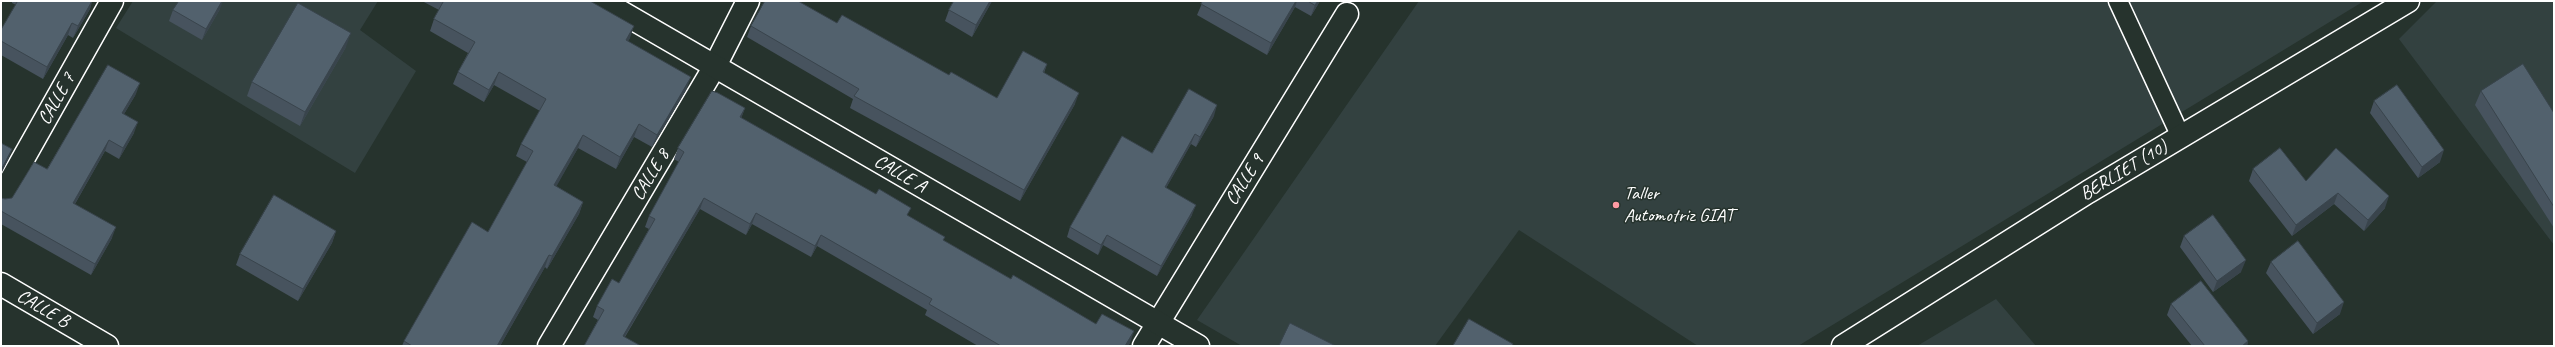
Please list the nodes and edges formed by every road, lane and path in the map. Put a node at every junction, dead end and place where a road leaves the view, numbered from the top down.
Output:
1 (112, 1) edge
2 (602, 1) edge
3 (748, 1) edge
4 (2118, 1) edge
5 (2398, 4) edge
6 (1347, 14) dead end
7 (715, 66) junction
8 (2181, 137) junction
9 (1, 198) edge
10 (1, 284) edge
11 (1156, 323) junction
12 (107, 346) edge
13 (549, 346) edge
14 (1144, 346) edge
15 (1198, 346) edge
16 (1843, 346) edge

1 - 9 street, CALLE 7
2 - 7 street, CALLE A
3 - 7 street, CALLE 8
4 - 8 lane
5 - 8 street, BERLIET (10)
6 - 11 street, CALLE 9
7 - 11 street, CALLE A
7 - 13 street, CALLE 8
8 - 16 street, BERLIET (10)
10 - 12 street, CALLE B
11 - 14 street, CALLE 9
11 - 15 street, CALLE A

